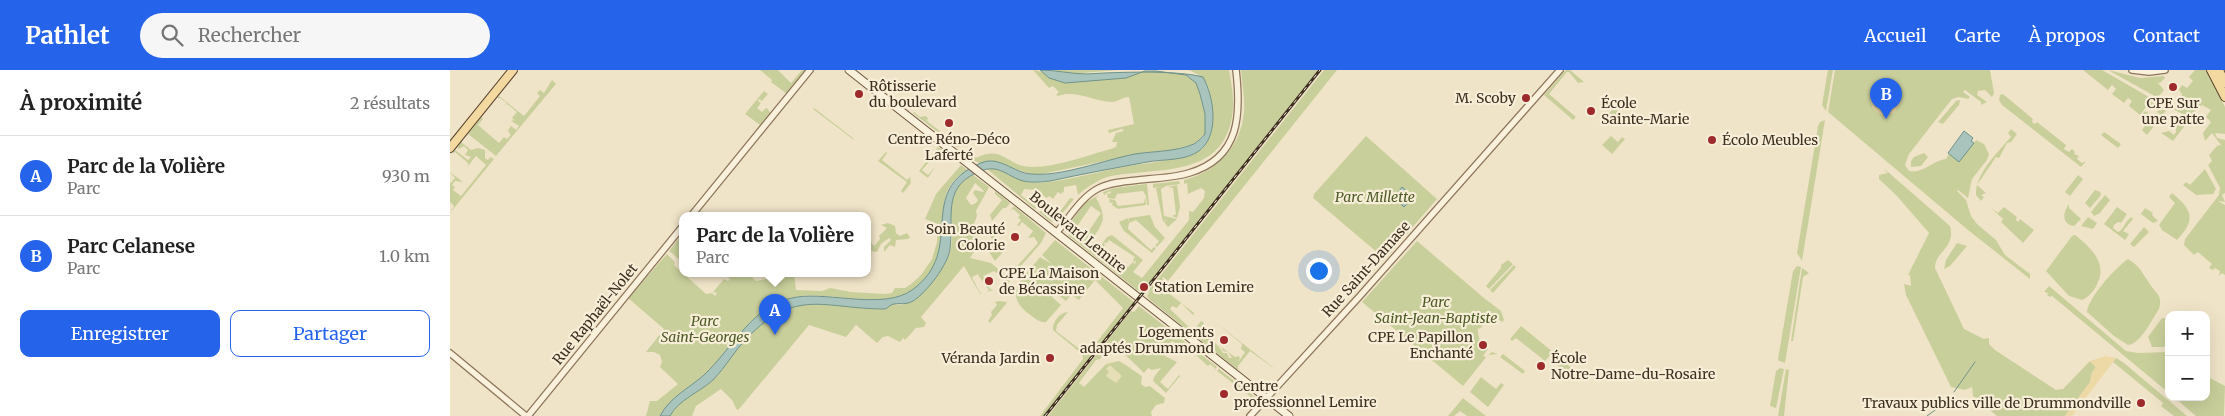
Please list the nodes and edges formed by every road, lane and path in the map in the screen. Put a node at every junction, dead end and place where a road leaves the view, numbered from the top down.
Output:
1 (513, 70) edge
2 (810, 70) edge
3 (849, 70) edge
4 (1236, 70) edge
5 (1560, 70) edge
6 (2132, 70) edge
7 (2165, 70) edge
8 (2211, 70) edge
9 (2219, 70) edge
10 (2225, 82) edge
11 (2225, 97) edge
12 (450, 148) edge
13 (694, 212) edge
14 (679, 231) edge
15 (1057, 232) junction
16 (450, 353) edge
17 (1266, 398) junction
18 (527, 416) edge
19 (1250, 416) edge
20 (1289, 416) edge

1 - 12 main road
2 - 13 street
3 - 15 main road, Boulevard Lemire
4 - 15 street
5 - 17 street, Rue Saint-Damase
6 - 7 street
8 - 11 main road
9 - 10 main road
14 - 18 street, Rue Raphaël-Nolet
15 - 17 main road, Boulevard Lemire
16 - 18 street
17 - 19 street, Rue Saint-Damase
17 - 20 main road, Boulevard Lemire

